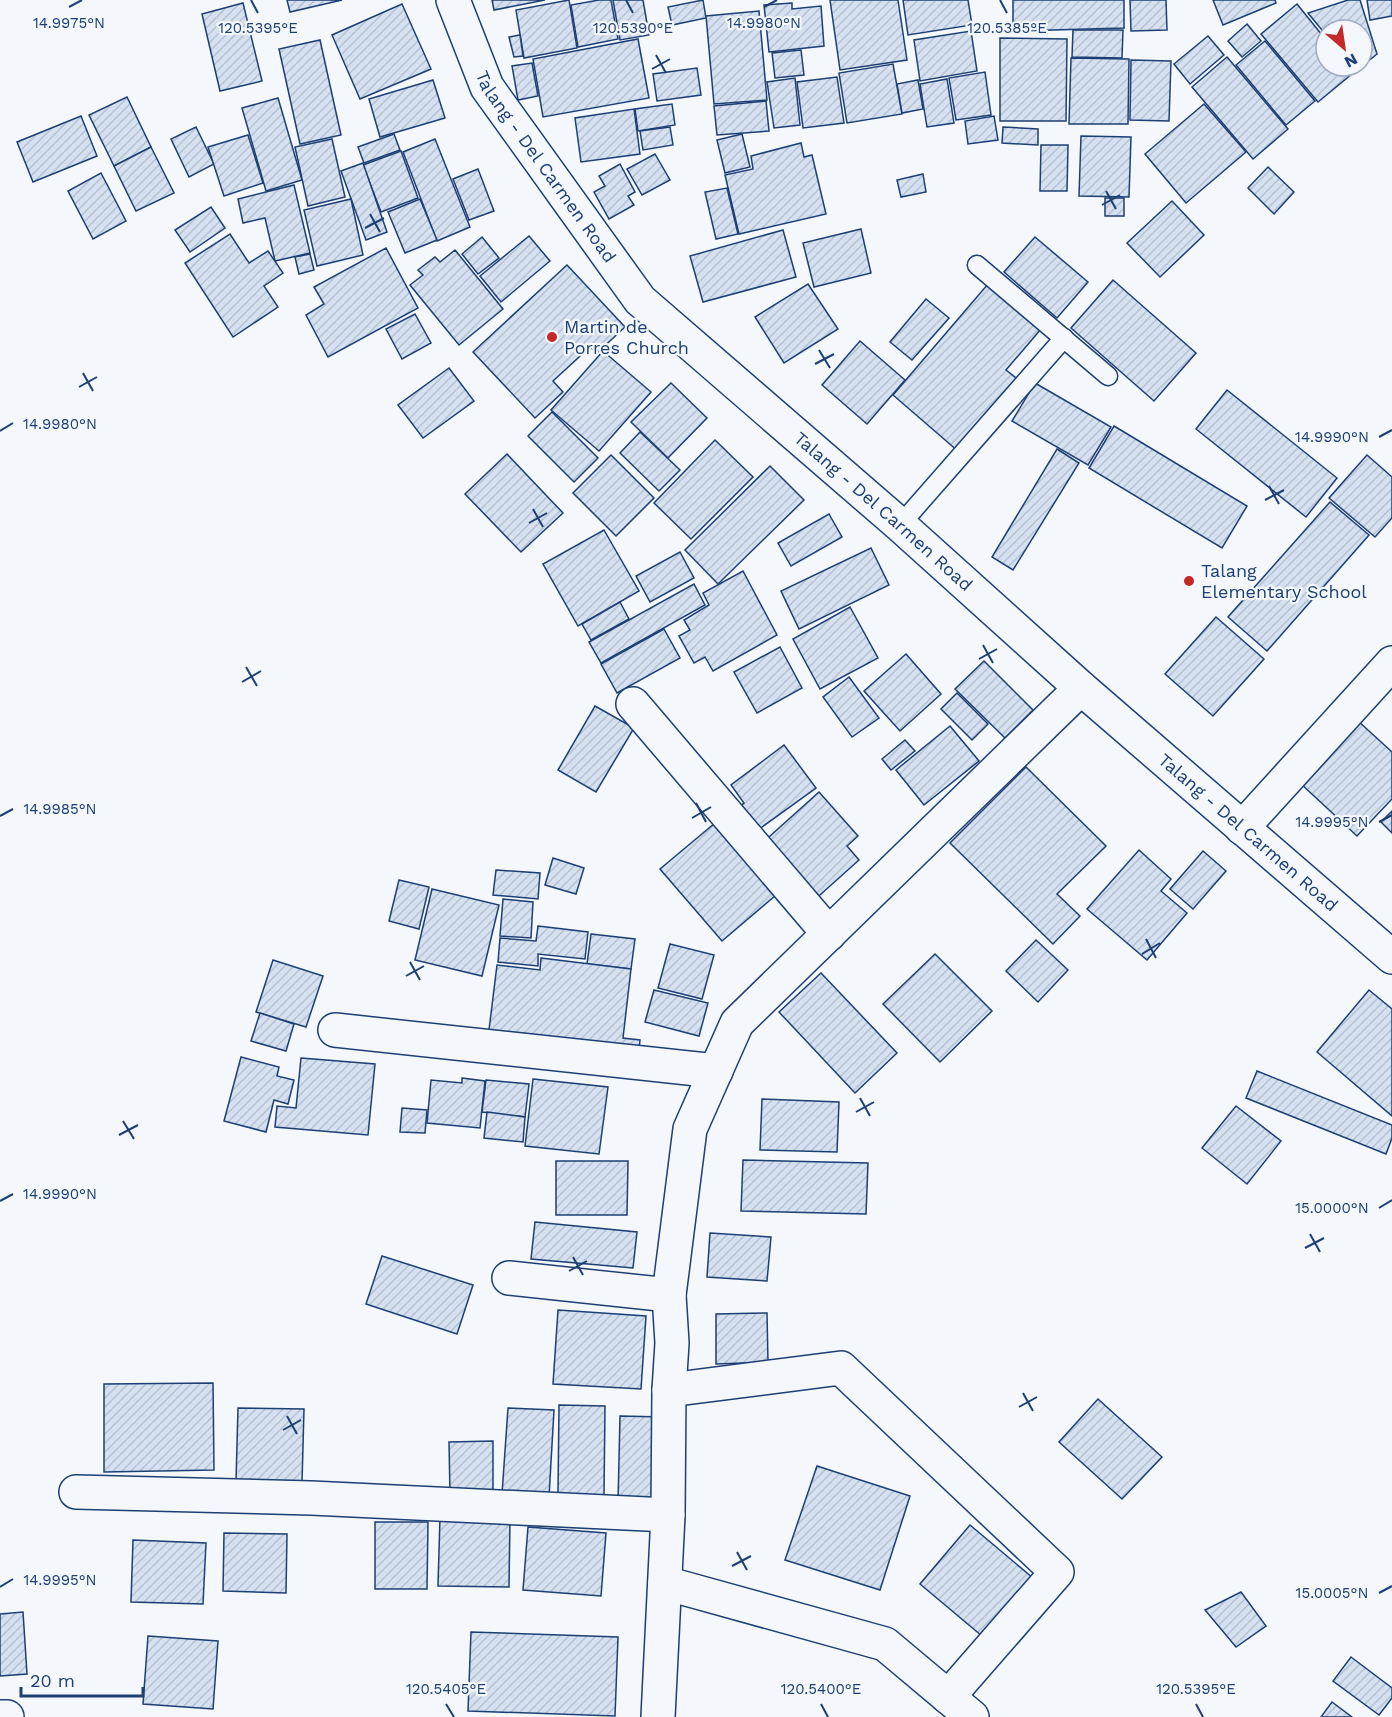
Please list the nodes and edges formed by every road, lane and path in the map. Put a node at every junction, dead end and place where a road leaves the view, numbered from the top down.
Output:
1 (453, 0) edge
2 (977, 265) dead end
3 (1064, 338) junction
4 (1108, 376) dead end
5 (900, 525) junction
6 (1392, 663) edge
7 (1081, 688) junction
8 (633, 704) dead end
9 (1242, 828) junction
10 (829, 934) junction
11 (1392, 957) edge
12 (335, 1030) dead end
13 (716, 1071) junction
14 (509, 1278) dead end
15 (669, 1295) junction
16 (669, 1390) junction
17 (76, 1492) dead end
18 (668, 1515) junction
19 (665, 1583) junction
20 (960, 1707) edge
21 (0, 1717) edge
22 (7, 1717) edge
23 (658, 1717) edge

1 - 5 street, Talang - Del Carmen Road
2 - 3 lane
3 - 4 lane
3 - 5 lane
5 - 7 street, Talang - Del Carmen Road
6 - 9 street
7 - 9 street, Talang - Del Carmen Road
7 - 10 street
8 - 10 street
9 - 11 street, Talang - Del Carmen Road
10 - 13 street
12 - 13 street
13 - 15 street
14 - 15 street
15 - 16 street
16 - 18 street
16 - 20 street
17 - 18 street
18 - 19 street
19 - 20 street
19 - 23 street
21 - 22 street

